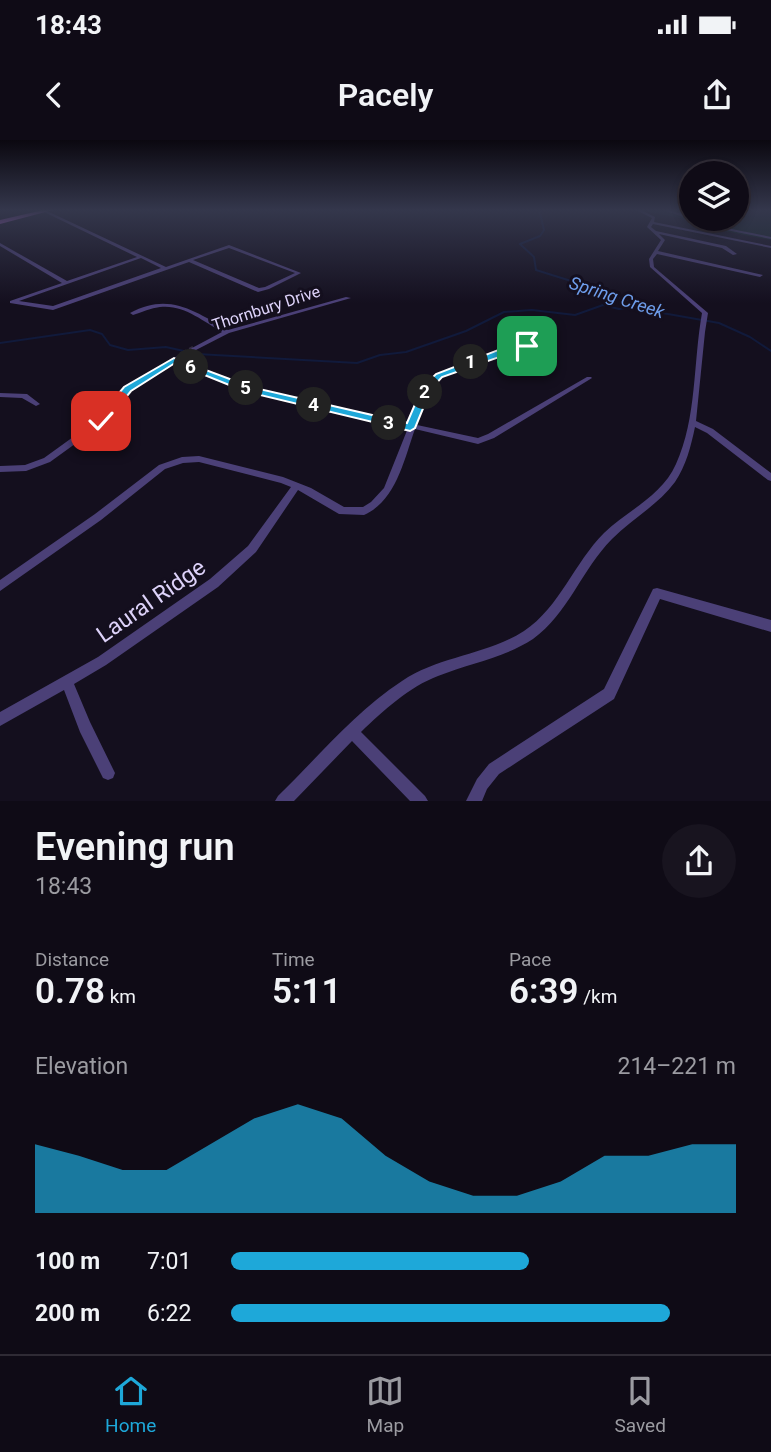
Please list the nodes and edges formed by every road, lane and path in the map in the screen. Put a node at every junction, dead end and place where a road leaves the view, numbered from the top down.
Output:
1 (107, 241) edge
2 (663, 241) edge
3 (696, 241) edge
4 (741, 241) edge
5 (0, 244) edge
6 (771, 247) edge
7 (656, 252) junction
8 (735, 254) dead end
9 (140, 257) junction
10 (188, 260) junction
11 (165, 268) junction
12 (760, 275) dead end
13 (65, 282) junction
14 (348, 299) dead end
15 (133, 313) dead end
16 (227, 332) junction
17 (527, 346) dead end
18 (194, 349) tunnel mouth
19 (589, 377) dead end
20 (0, 395) edge
21 (36, 404) dead end
22 (693, 423) junction
23 (410, 428) junction
24 (0, 469) edge
25 (771, 478) edge
26 (297, 485) junction
27 (0, 586) edge
28 (771, 626) edge
29 (68, 682) junction
30 (0, 719) edge
31 (353, 733) junction
32 (108, 773) dead end
33 (283, 801) edge
34 (420, 801) edge
35 (474, 801) edge

1 - 9 street
2 - 7 street
3 - 8 street
4 - 6 street
5 - 13 street
7 - 12 street
7 - 22 street
9 - 11 street
9 - 13 street
10 - 10 street
10 - 11 street
11 - 13 street
14 - 16 street, Thornbury Drive
15 - 16 street
16 - 18 street, Thornbury Drive
17 - 23 street
19 - 23 street
20 - 21 street
22 - 25 street
22 - 31 street
23 - 24 street
23 - 26 street
26 - 27 street
26 - 29 street, Laural Ridge
28 - 35 street
29 - 30 street, Laural Ridge
29 - 32 street
31 - 33 street
31 - 34 street

